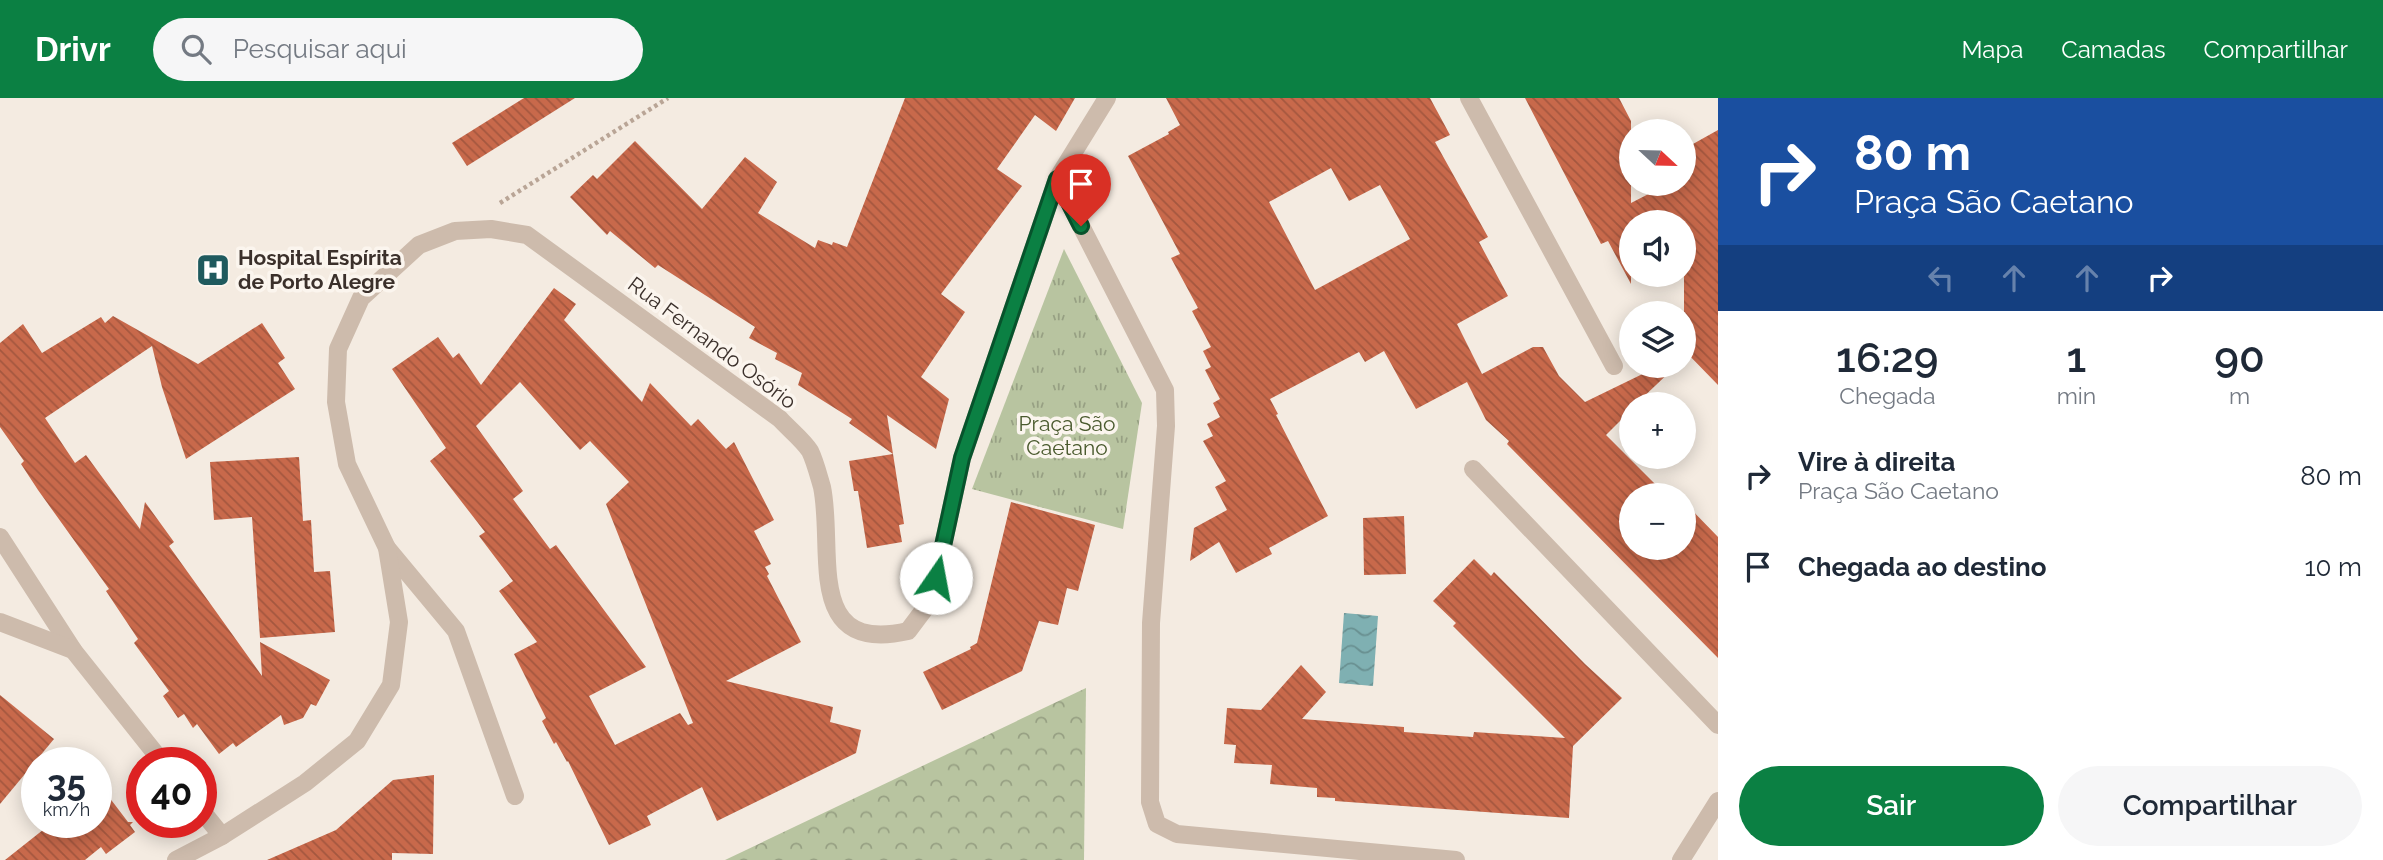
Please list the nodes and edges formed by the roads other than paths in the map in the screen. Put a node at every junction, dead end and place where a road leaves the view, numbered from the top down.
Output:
1 (1107, 98) edge
2 (1469, 98) edge
3 (1057, 179) junction
4 (1614, 366) dead end
5 (1473, 469) dead end
6 (0, 537) edge
7 (387, 548) junction
8 (0, 622) edge
9 (73, 650) junction
10 (1718, 725) edge
11 (150, 747) edge
12 (515, 796) dead end
13 (1718, 801) edge
14 (217, 830) edge
15 (222, 836) junction
16 (176, 860) edge
17 (1456, 860) edge
18 (1681, 860) edge

1 - 3 street, Rua Fernando Osório
2 - 4 street
3 - 7 street, Rua Fernando Osório
3 - 17 street
5 - 10 street
6 - 9 street
7 - 12 street, Rua Fernando Osório
7 - 15 street, Rua Fernando Osório
8 - 9 street
9 - 11 street
13 - 18 street
14 - 15 street
15 - 16 street, Rua Fernando Osório

